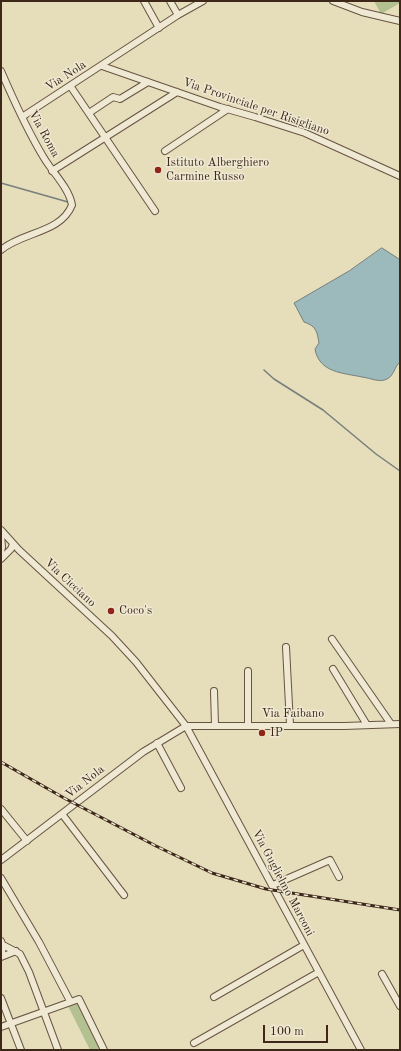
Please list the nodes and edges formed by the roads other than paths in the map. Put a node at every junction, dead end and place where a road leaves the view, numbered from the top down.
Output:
1 (144, 1) edge
2 (170, 1) edge
3 (203, 1) edge
4 (333, 1) edge
5 (178, 15) junction
6 (400, 20) edge
7 (160, 28) junction
8 (102, 66) junction
9 (1, 71) edge
10 (148, 82) junction
11 (71, 87) junction
12 (177, 92) junction
13 (228, 109) junction
14 (89, 113) junction
15 (22, 118) junction
16 (105, 137) junction
17 (165, 151) dead end
18 (52, 171) junction
19 (400, 176) edge
20 (155, 211) dead end
21 (1, 250) edge
22 (1, 530) edge
23 (1, 535) edge
24 (13, 544) junction
25 (19, 550) junction
26 (3, 553) edge
27 (1, 559) edge
28 (332, 639) dead end
29 (286, 647) dead end
30 (333, 669) dead end
31 (248, 670) dead end
32 (214, 691) dead end
33 (391, 724) junction
34 (400, 724) edge
35 (215, 725) junction
36 (248, 725) junction
37 (290, 725) junction
38 (367, 725) junction
39 (186, 726) junction
40 (157, 743) junction
41 (181, 788) dead end
42 (1, 809) edge
43 (62, 814) junction
44 (27, 841) junction
45 (1, 860) edge
46 (339, 877) dead end
47 (1, 878) edge
48 (273, 885) junction
49 (124, 896) dead end
50 (2, 943) edge
51 (304, 945) junction
52 (16, 951) junction
53 (1, 957) edge
54 (319, 972) junction
55 (382, 974) dead end
56 (214, 997) dead end
57 (1, 998) edge
58 (70, 1001) junction
59 (400, 1006) edge
60 (43, 1012) junction
61 (11, 1023) junction
62 (1, 1027) edge
63 (194, 1043) dead end
64 (21, 1050) edge
65 (58, 1050) edge
66 (104, 1050) edge
67 (361, 1050) edge

1 - 7 street
2 - 5 street
3 - 5 street, Via Nola
4 - 6 street
5 - 7 street, Via Nola
7 - 8 street, Via Nola
8 - 10 street, Via Provinciale per Risigliano
8 - 11 street, Via Nola
9 - 15 street, Via Roma
10 - 12 street, Via Provinciale per Risigliano
10 - 14 street
11 - 14 street
11 - 15 street, Via Nola
12 - 13 street, Via Provinciale per Risigliano
12 - 16 street
13 - 17 street
13 - 19 street, Via Provinciale per Risigliano
14 - 16 street
15 - 18 street, Via Roma
16 - 18 street
16 - 20 street
18 - 21 street, Via Roma
22 - 24 street, Via Cicciano
23 - 26 street
24 - 25 street, Via Cicciano
24 - 26 street
25 - 26 street
25 - 39 street, Via Cicciano
26 - 27 street
28 - 33 street
29 - 37 street
30 - 38 street
31 - 36 street
32 - 35 street
33 - 34 street, Via Faibano
33 - 38 street, Via Faibano
35 - 36 street, Via Faibano
35 - 39 street, Via Faibano
36 - 37 street, Via Faibano
37 - 38 street, Via Faibano
39 - 40 street, Via Nola
39 - 48 street, Via Guglielmo Marconi
40 - 41 street
40 - 43 street, Via Nola
42 - 44 street
43 - 44 street, Via Nola
43 - 49 street
44 - 45 street, Via Nola
46 - 48 street
47 - 58 street
48 - 51 street, Via Guglielmo Marconi
50 - 52 street
50 - 53 street
51 - 54 street, Via Guglielmo Marconi
51 - 56 street
52 - 53 street
52 - 60 street
54 - 63 street
54 - 67 street, Via Guglielmo Marconi
55 - 59 street
57 - 61 street
58 - 60 street
58 - 66 street
60 - 61 street
60 - 65 street
61 - 62 street
61 - 64 street

